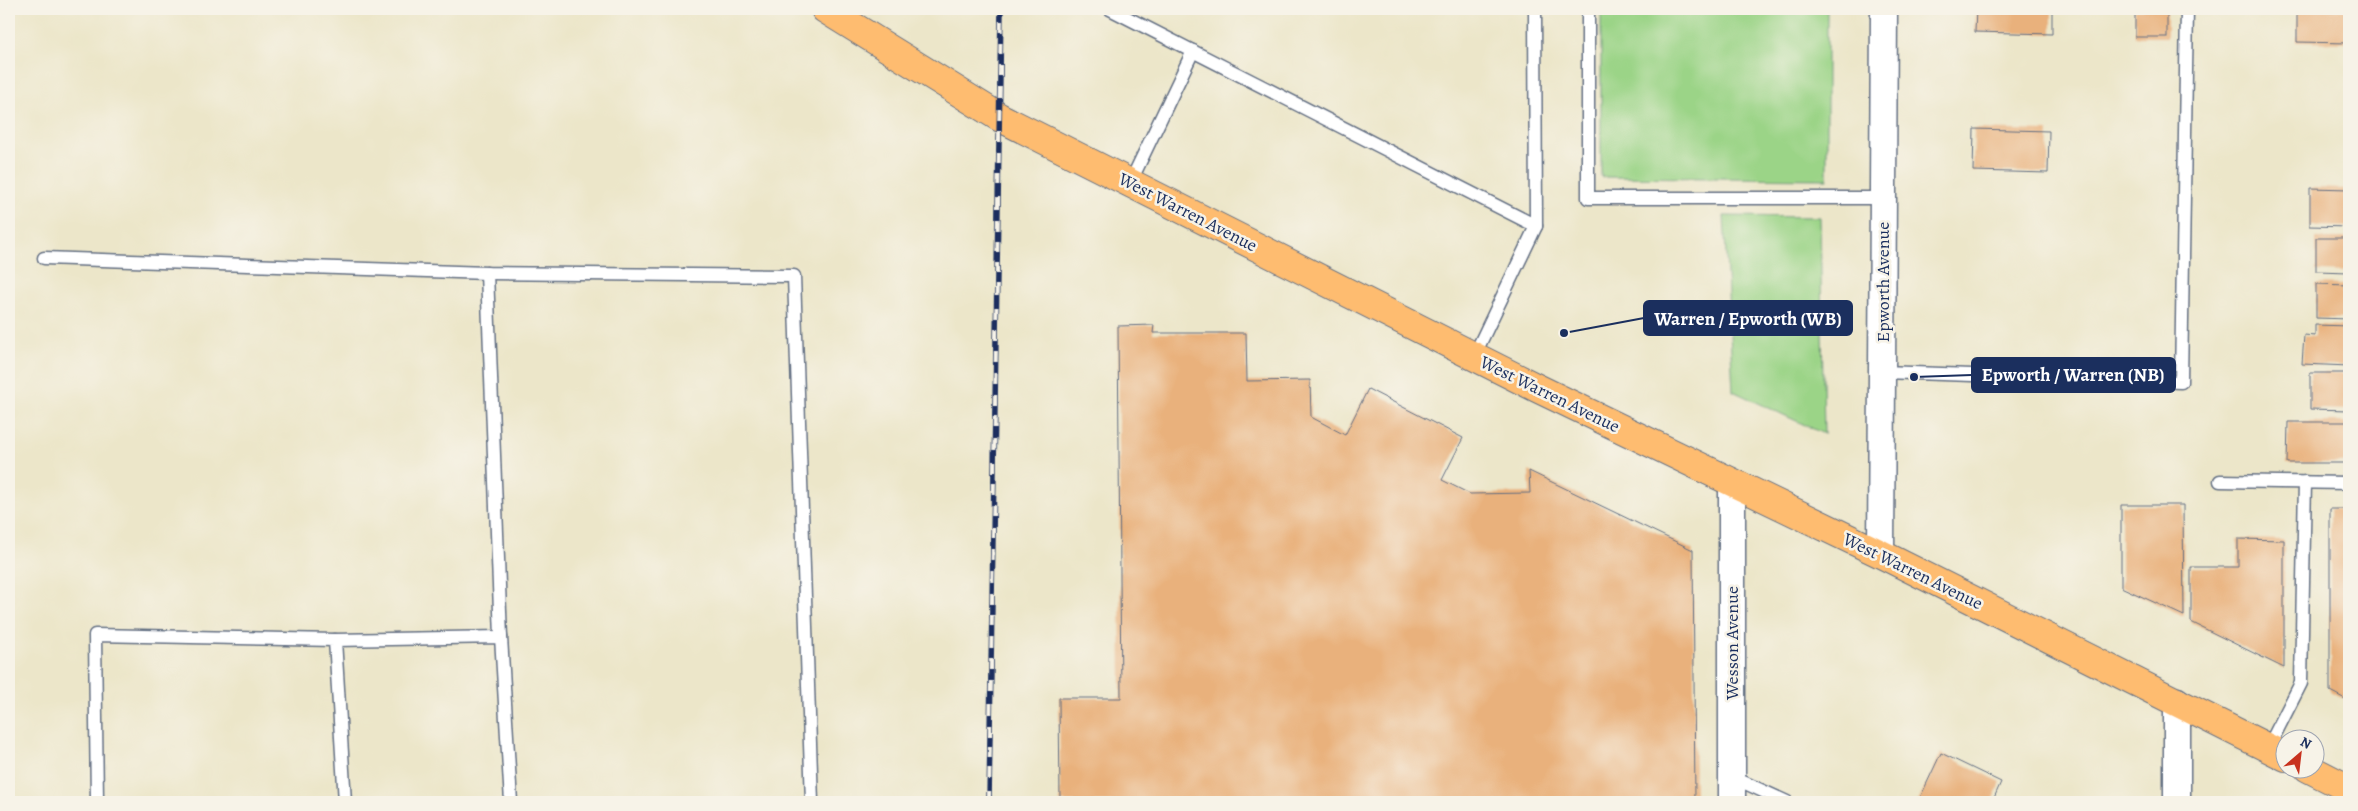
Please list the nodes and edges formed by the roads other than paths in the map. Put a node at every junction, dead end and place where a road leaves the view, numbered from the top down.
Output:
1 (826, 9) edge
2 (1110, 9) edge
3 (1535, 9) edge
4 (1588, 9) edge
5 (1884, 9) edge
6 (2187, 9) edge
7 (1193, 51) junction
8 (1130, 183) junction
9 (1883, 198) junction
10 (1536, 226) junction
11 (44, 258) dead end
12 (487, 273) junction
13 (1474, 356) junction
14 (1882, 372) junction
15 (2220, 481) dead end
16 (2305, 482) junction
17 (2349, 483) edge
18 (1732, 484) junction
19 (1881, 554) junction
20 (501, 637) junction
21 (334, 640) junction
22 (2177, 701) junction
23 (2285, 728) edge
24 (2276, 751) edge
25 (2326, 777) edge
26 (2349, 789) edge
27 (1732, 790) edge
28 (97, 802) edge
29 (345, 802) edge
30 (511, 802) edge
31 (812, 802) edge
32 (1787, 802) edge
33 (2177, 802) edge

1 - 8 main road, West Warren Avenue
2 - 7 lane
3 - 10 lane
4 - 9 lane
5 - 9 street, Epworth Avenue
6 - 14 lane
7 - 8 lane
7 - 10 lane
8 - 13 main road, West Warren Avenue
9 - 14 street, Epworth Avenue
10 - 13 lane
11 - 12 lane
12 - 20 lane
12 - 31 lane
13 - 18 main road, West Warren Avenue
14 - 19 street, Epworth Avenue
15 - 16 lane
16 - 17 lane
16 - 23 lane
18 - 19 main road, West Warren Avenue
18 - 27 street, Wesson Avenue
19 - 22 main road, West Warren Avenue
20 - 21 lane
20 - 30 lane
21 - 28 lane
21 - 29 lane
22 - 24 main road, West Warren Avenue
22 - 33 street
25 - 26 main road
27 - 32 lane

